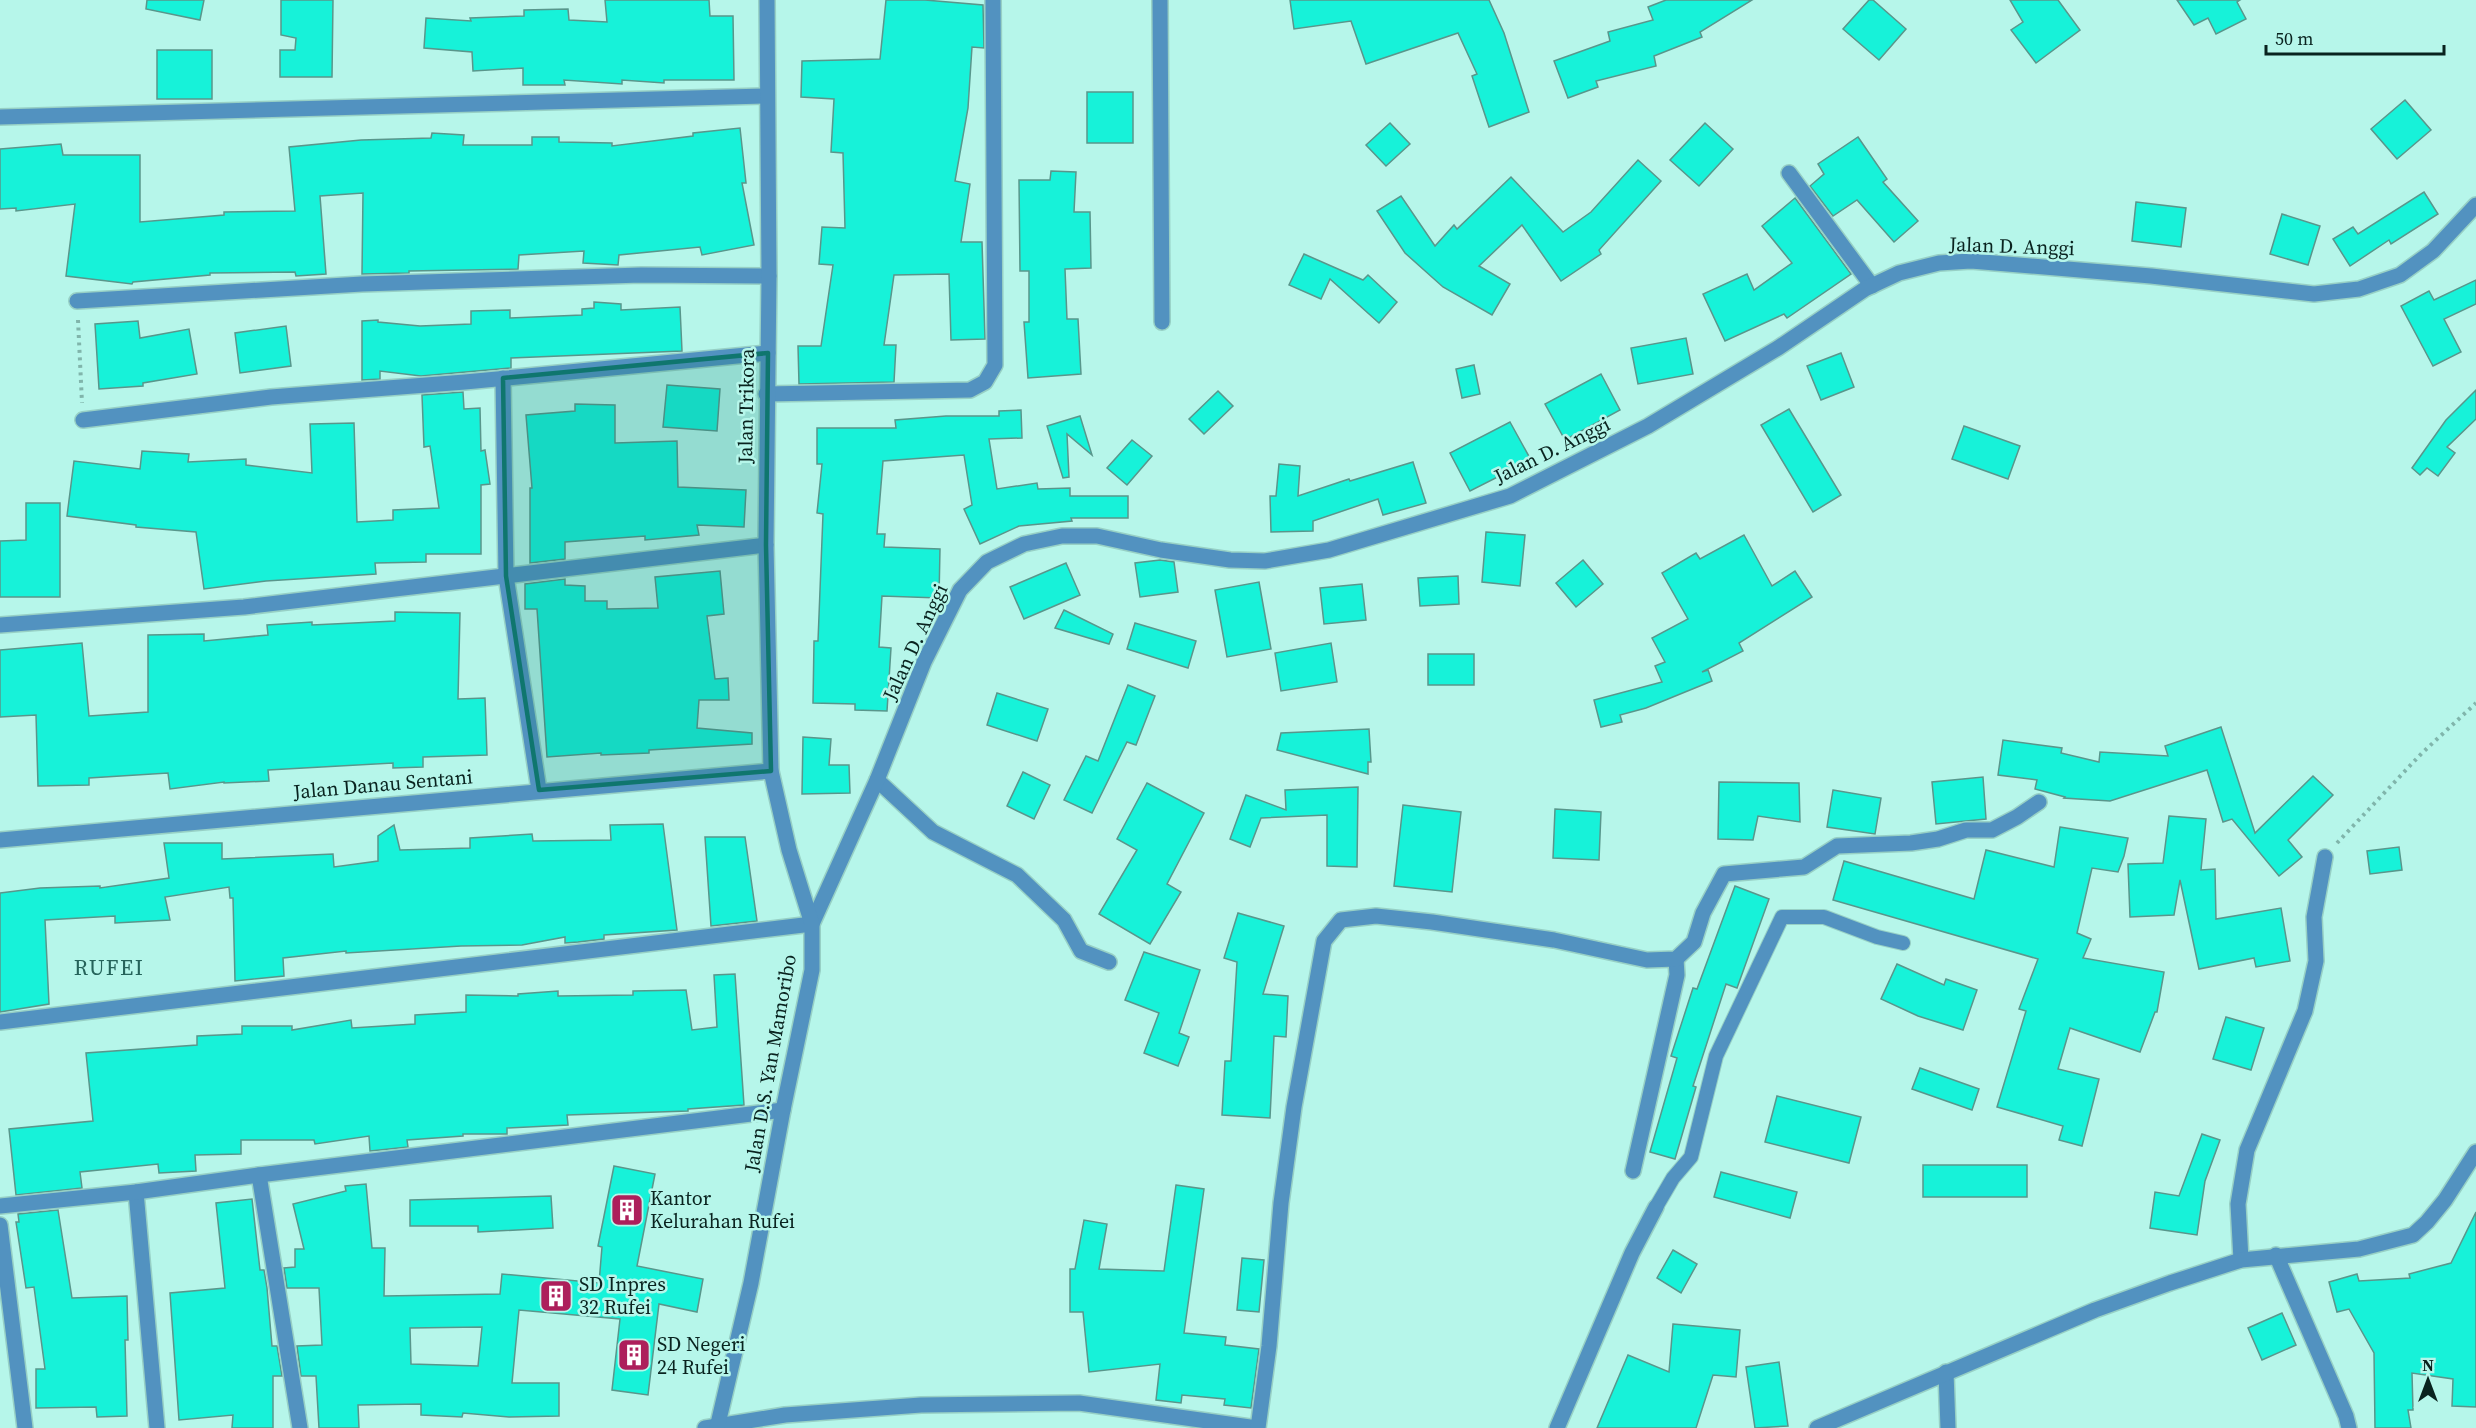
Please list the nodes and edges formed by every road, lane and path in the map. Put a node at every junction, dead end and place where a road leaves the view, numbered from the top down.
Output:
1 (767, 0) edge
2 (993, 0) edge
3 (1160, 0) edge
4 (767, 96) junction
5 (0, 117) edge
6 (1789, 173) dead end
7 (2476, 205) edge
8 (769, 276) junction
9 (1872, 286) junction
10 (77, 302) joint
11 (1162, 322) dead end
12 (768, 353) junction
13 (503, 378) junction
14 (766, 394) junction
15 (83, 420) joint
16 (766, 545) junction
17 (506, 576) junction
18 (0, 625) edge
19 (2476, 703) edge
20 (771, 771) junction
21 (877, 780) junction
22 (539, 790) junction
23 (2039, 802) dead end
24 (780, 812) joint
25 (0, 840) edge
26 (2325, 857) joint
27 (812, 924) junction
28 (1902, 943) dead end
29 (1676, 959) junction
30 (1109, 963) dead end
31 (0, 1022) edge
32 (783, 1110) junction
33 (2476, 1152) edge
34 (1633, 1171) dead end
35 (259, 1174) junction
36 (136, 1192) junction
37 (0, 1206) edge
38 (1656, 1207) joint
39 (0, 1225) edge
40 (2276, 1255) junction
41 (2241, 1260) junction
42 (1946, 1372) junction
43 (713, 1427) edge
44 (25, 1428) edge
45 (157, 1428) edge
46 (300, 1428) edge
47 (1258, 1428) edge
48 (1557, 1428) edge
49 (1817, 1428) edge
50 (1948, 1428) edge
51 (2349, 1428) edge

1 - 4 street, Jalan Trikora
2 - 14 street
3 - 11 street
4 - 5 street
4 - 8 street, Jalan Trikora
6 - 9 street
7 - 9 street, Jalan D. Anggi
8 - 10 street
8 - 12 street, Jalan Trikora
9 - 21 street, Jalan D. Anggi
10 - 15 path
12 - 13 street
12 - 14 street, Jalan Trikora
13 - 15 street
13 - 17 street
14 - 16 street, Jalan Trikora
16 - 17 street
16 - 20 street, Jalan Trikora
17 - 18 street
17 - 22 street
19 - 26 path
20 - 22 street, Jalan Danau Sentani
20 - 24 street, Jalan Trikora
21 - 27 street, Jalan D. Anggi
21 - 30 street
22 - 25 street, Jalan Danau Sentani
23 - 29 street
24 - 27 street, Jalan D.S. Yan Mamoribo
26 - 41 street
27 - 31 street
27 - 32 street, Jalan D.S. Yan Mamoribo
28 - 38 lane
29 - 34 street
29 - 47 street
32 - 35 street
32 - 43 street, Jalan D.S. Yan Mamoribo
33 - 40 street
35 - 36 street
35 - 46 street
36 - 37 street
36 - 45 street
38 - 48 street
39 - 44 street
40 - 41 street
40 - 51 street
41 - 42 street
42 - 49 street
42 - 50 street
43 - 47 street

